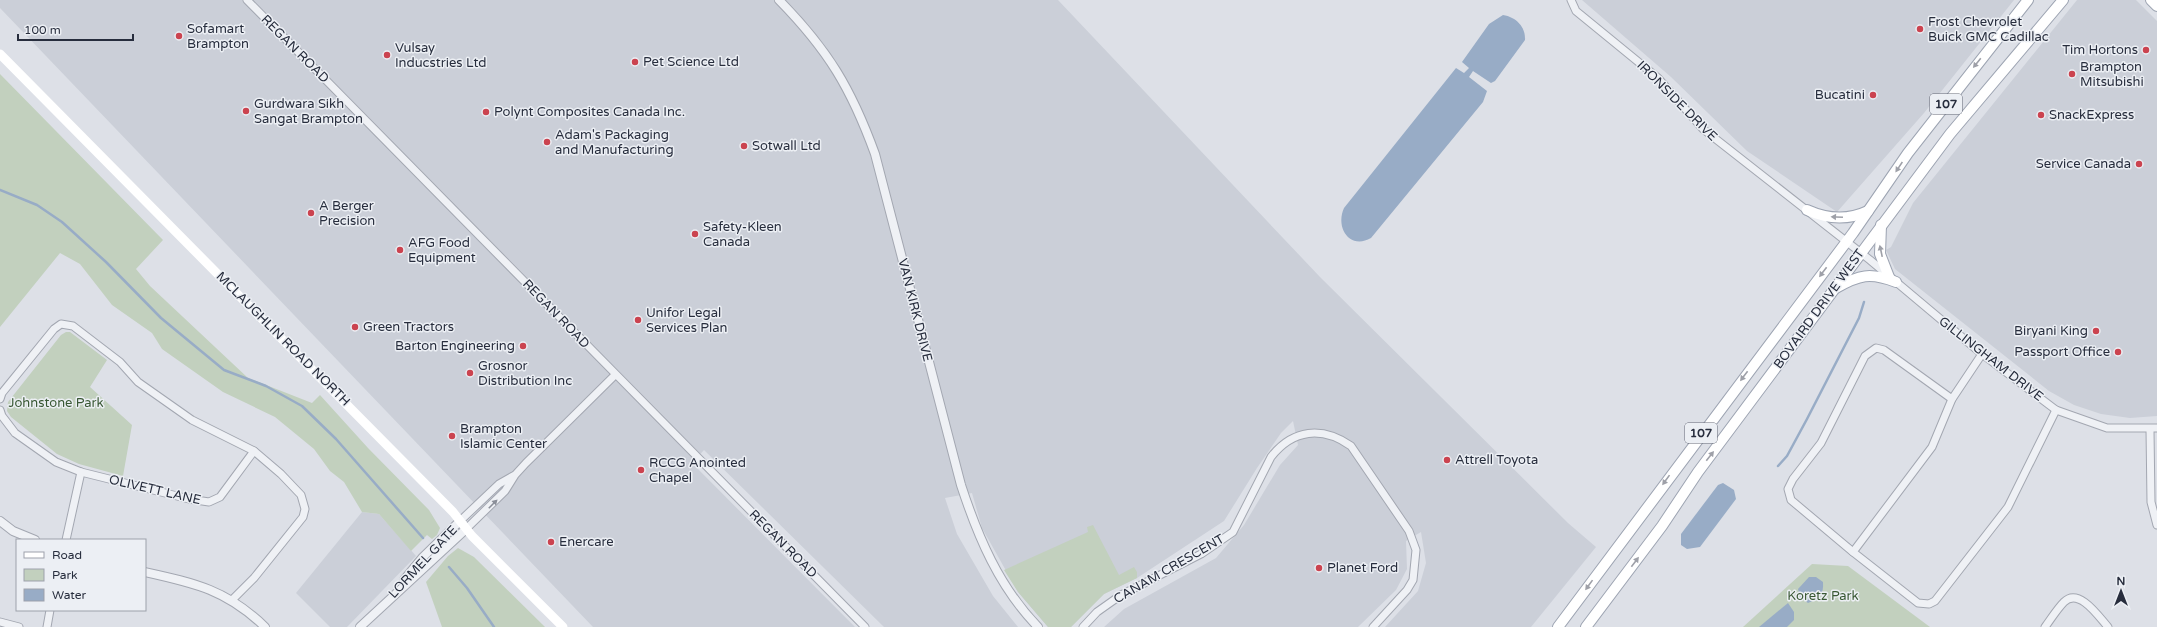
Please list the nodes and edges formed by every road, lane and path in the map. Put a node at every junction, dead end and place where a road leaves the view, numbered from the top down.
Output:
1 (247, 0) edge
2 (779, 0) edge
3 (1571, 0) edge
4 (2028, 0) edge
5 (2063, 0) edge
6 (2151, 0) edge
7 (2157, 6) edge
8 (0, 54) edge
9 (1807, 210) junction
10 (1868, 211) junction
11 (1881, 225) junction
12 (1846, 241) junction
13 (1860, 252) junction
14 (1892, 279) junction
15 (1833, 290) junction
16 (1982, 354) junction
17 (615, 375) junction
18 (0, 399) edge
19 (1952, 399) junction
20 (0, 410) edge
21 (2056, 410) junction
22 (2153, 429) edge
23 (254, 452) junction
24 (81, 472) junction
25 (0, 521) edge
26 (463, 525) junction
27 (2157, 525) edge
28 (33, 539) edge
29 (66, 539) edge
30 (1853, 552) junction
31 (146, 572) edge
32 (232, 600) junction
33 (50, 611) edge
34 (0, 622) edge
35 (19, 627) edge
36 (46, 627) edge
37 (264, 627) edge
38 (360, 627) edge
39 (562, 627) edge
40 (865, 627) edge
41 (1038, 627) edge
42 (1082, 627) edge
43 (1373, 627) edge
44 (1558, 627) edge
45 (1586, 627) edge
46 (2045, 627) edge
47 (2108, 627) edge

1 - 17 street, REGAN ROAD
2 - 41 street, VAN KIRK DRIVE
3 - 9 street, IRONSIDE DRIVE
4 -> 10 main road, BOVAIRD DRIVE WEST / 107
5 - 11 main road, BOVAIRD DRIVE WEST / 107
6 - 7 main road
8 - 26 main road, MCLAUGHLIN ROAD NORTH
10 -> 9 main road
9 - 12 street, IRONSIDE DRIVE
10 - 12 main road, BOVAIRD DRIVE WEST / 107
11 - 13 main road, BOVAIRD DRIVE WEST / 107
14 -> 11 main road
12 - 13 street, GILLINGHAM DRIVE
12 -> 44 main road, BOVAIRD DRIVE WEST / 107
13 - 14 street, GILLINGHAM DRIVE
13 - 15 main road, BOVAIRD DRIVE WEST / 107
14 - 15 main road
14 - 16 street, GILLINGHAM DRIVE
45 -> 15 main road, BOVAIRD DRIVE WEST / 107
16 - 19 street
16 - 21 street, GILLINGHAM DRIVE
17 - 26 street
17 - 40 street, REGAN ROAD
18 - 23 street
19 - 30 street
19 - 30 street
20 - 24 street, OLIVETT LANE
21 - 22 street, GILLINGHAM DRIVE
21 - 30 street
22 - 27 street
23 - 24 street, OLIVETT LANE
23 - 32 street
24 - 29 street
25 - 28 street
26 - 38 street, LORMEL GATE
26 - 39 main road, MCLAUGHLIN ROAD NORTH
31 - 32 street
32 - 37 street
33 - 36 street
34 - 35 street
42 - 43 street, CANAM CRESCENT
46 - 47 street

